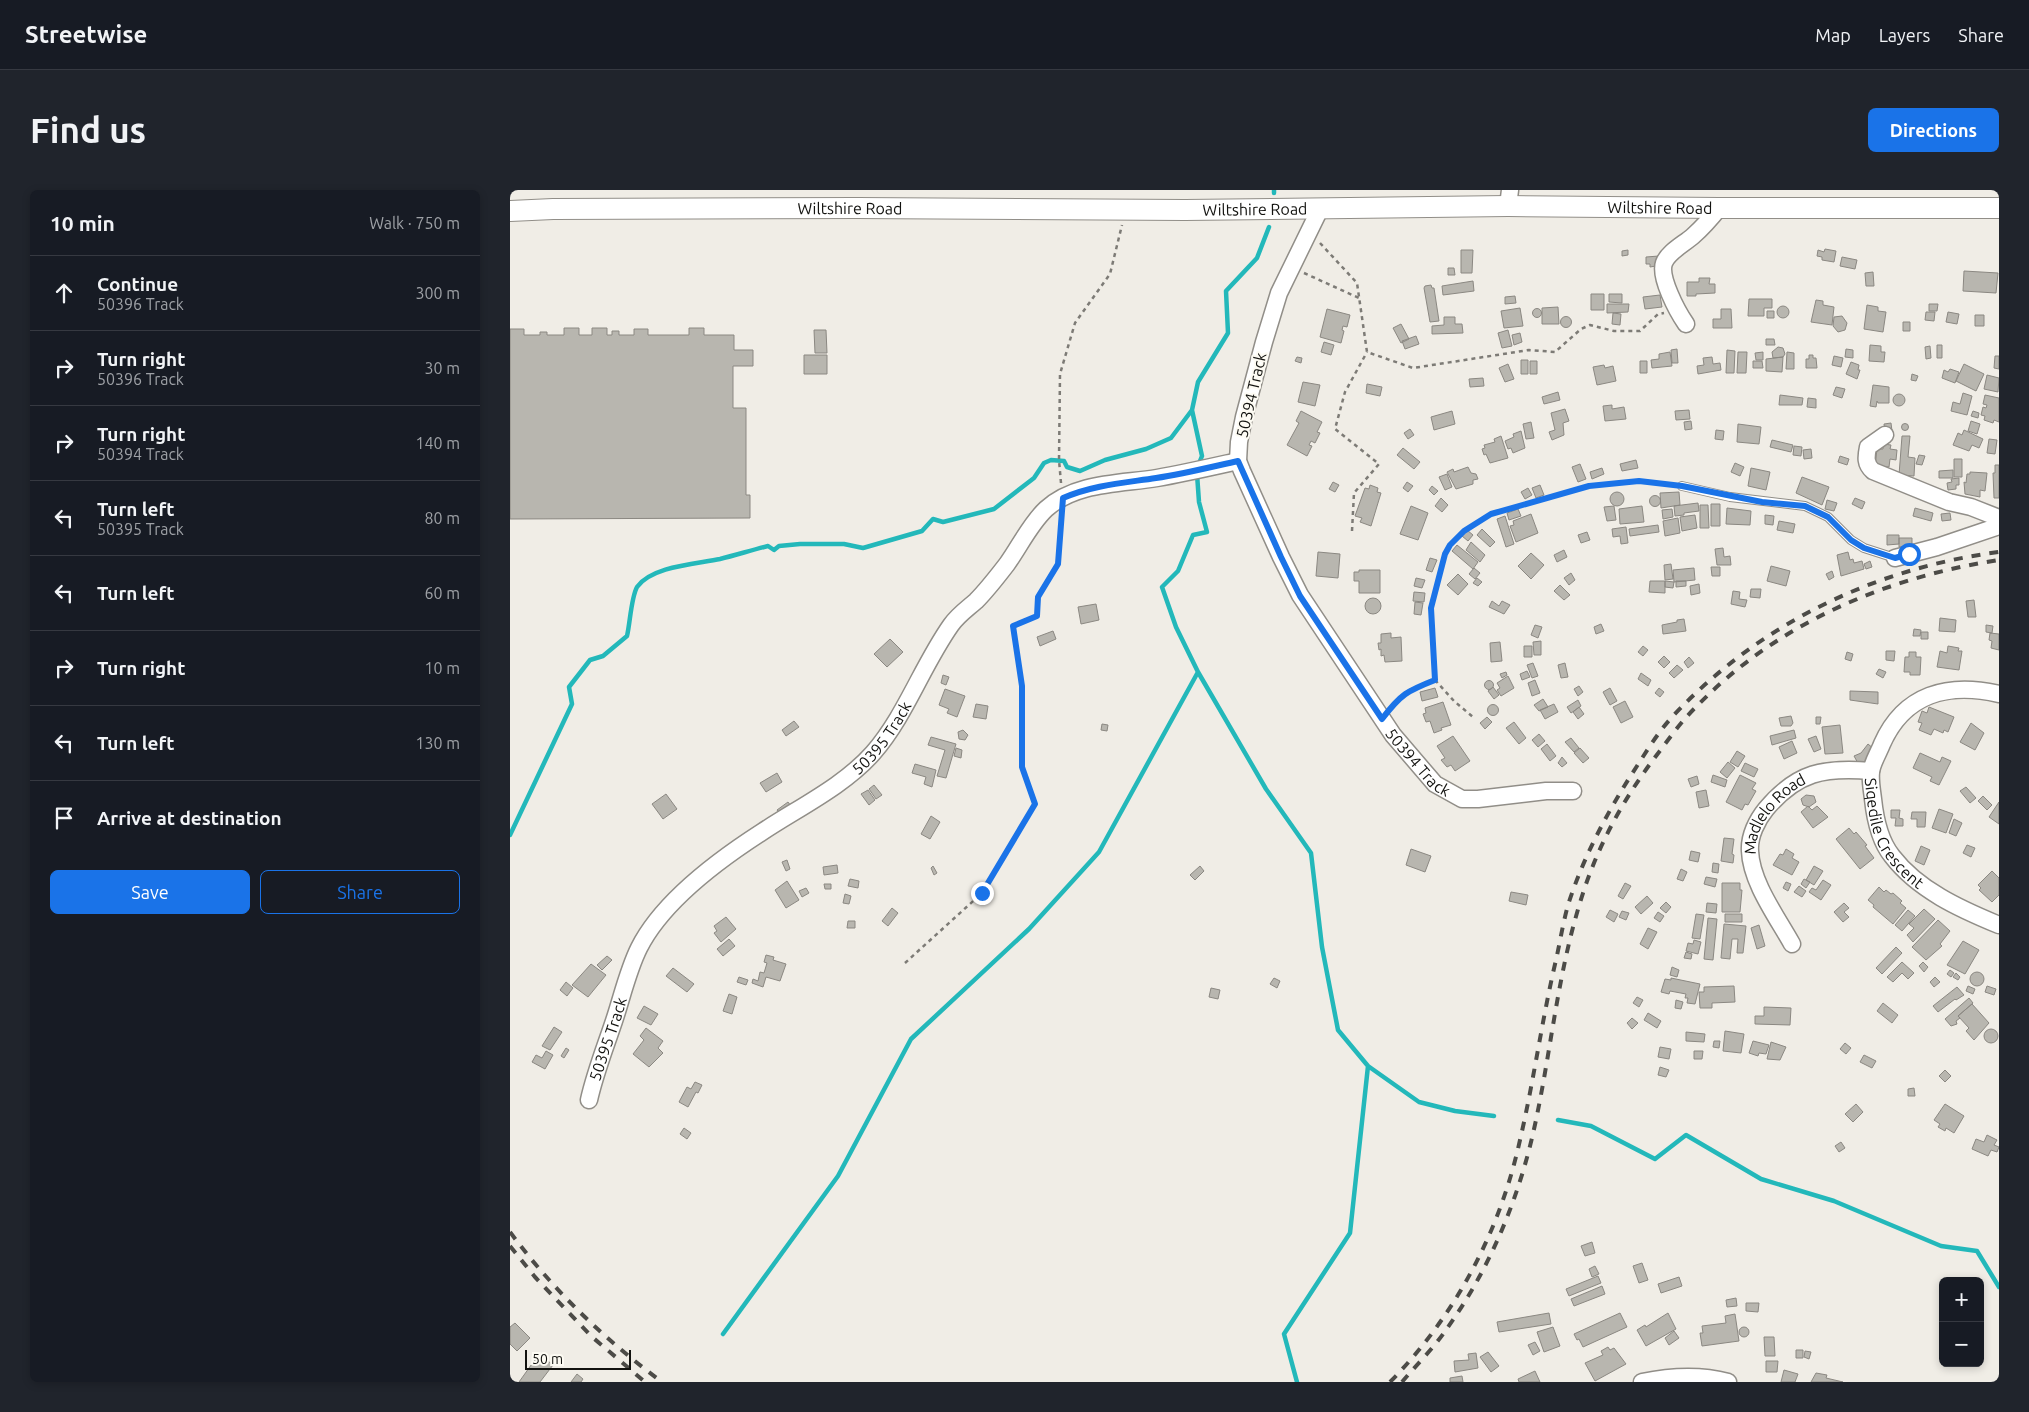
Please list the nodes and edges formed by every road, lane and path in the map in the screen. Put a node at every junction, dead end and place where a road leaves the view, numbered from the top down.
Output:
1 (1509, 198) edge
2 (1719, 208) junction
3 (1999, 208) edge
4 (1320, 209) junction
5 (1125, 210) junction
6 (510, 211) edge
7 (1316, 239) dead end
8 (1290, 268) junction
9 (1359, 298) junction
10 (1682, 317) joint
11 (1367, 352) junction
12 (1885, 435) dead end
13 (1238, 461) junction
14 (1682, 486) joint
15 (1063, 498) junction
16 (1999, 518) edge
17 (1999, 526) edge
18 (1352, 531) dead end
19 (1895, 558) joint
20 (1435, 680) junction
21 (1999, 694) edge
22 (1473, 717) dead end
23 (1382, 719) junction
24 (1871, 771) junction
25 (1573, 791) dead end
26 (1999, 925) edge
27 (1792, 944) dead end
28 (904, 963) dead end
29 (589, 1100) dead end
30 (1642, 1382) edge
31 (1728, 1382) edge

1 - 2 street, Wiltshire Road
1 - 4 street, Wiltshire Road
2 - 3 street, Wiltshire Road
2 - 10 street
4 - 5 street, Wiltshire Road
4 - 8 street, 50394 Track
5 - 6 street, Wiltshire Road
5 - 15 path
7 - 9 path
8 - 9 path
8 - 13 street, 50394 Track
9 - 11 path
10 - 11 path
11 - 18 path
12 - 16 street
13 - 15 street, 50395 Track
13 - 23 street, 50394 Track
14 - 19 lane
14 - 20 path
15 - 28 path
15 - 29 street, 50395 Track
17 - 19 street
20 - 22 path
20 - 23 path
21 - 24 street, Siqedile Crescent
23 - 25 street, 50394 Track
24 - 26 street, Siqedile Crescent
24 - 27 street, Madlelo Road
30 - 31 street

